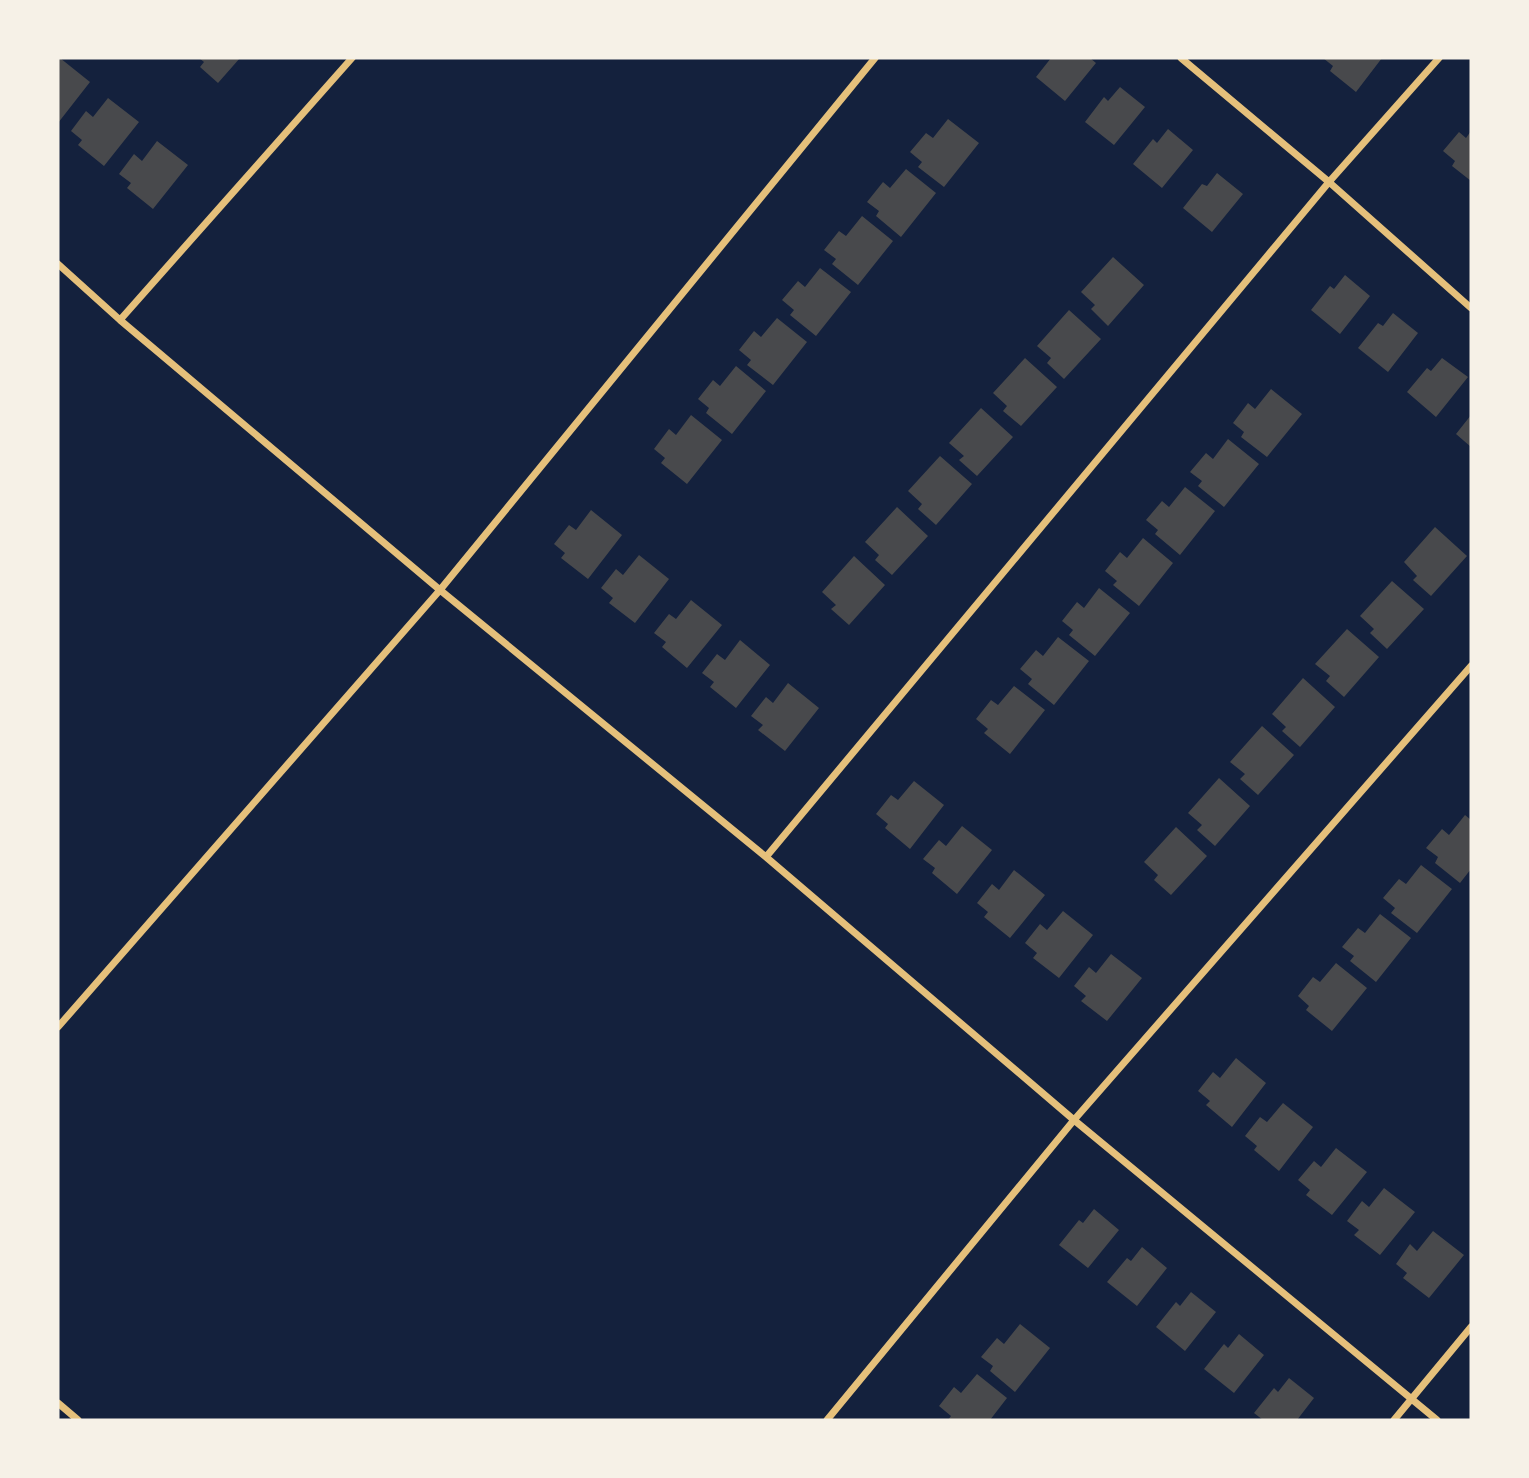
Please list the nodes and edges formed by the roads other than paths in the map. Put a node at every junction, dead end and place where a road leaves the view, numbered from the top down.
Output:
1 (352, 58) edge
2 (875, 58) edge
3 (1181, 58) edge
4 (1439, 58) edge
5 (1329, 182) junction
6 (58, 264) edge
7 (1471, 308) edge
8 (120, 320) junction
9 (440, 590) junction
10 (1471, 666) edge
11 (766, 857) junction
12 (58, 1027) edge
13 (1074, 1120) junction
14 (1471, 1327) edge
15 (1413, 1400) junction
16 (58, 1403) edge
17 (78, 1420) edge
18 (827, 1420) edge
19 (1394, 1420) edge
20 (1437, 1420) edge

1 - 8 street
2 - 9 street
3 - 5 street
4 - 5 street
5 - 7 street
5 - 11 street
6 - 8 street
8 - 9 street
9 - 11 street
9 - 12 street
10 - 13 street
11 - 13 street
13 - 15 street
13 - 18 street
14 - 15 street
15 - 19 street
15 - 20 street
16 - 17 street

